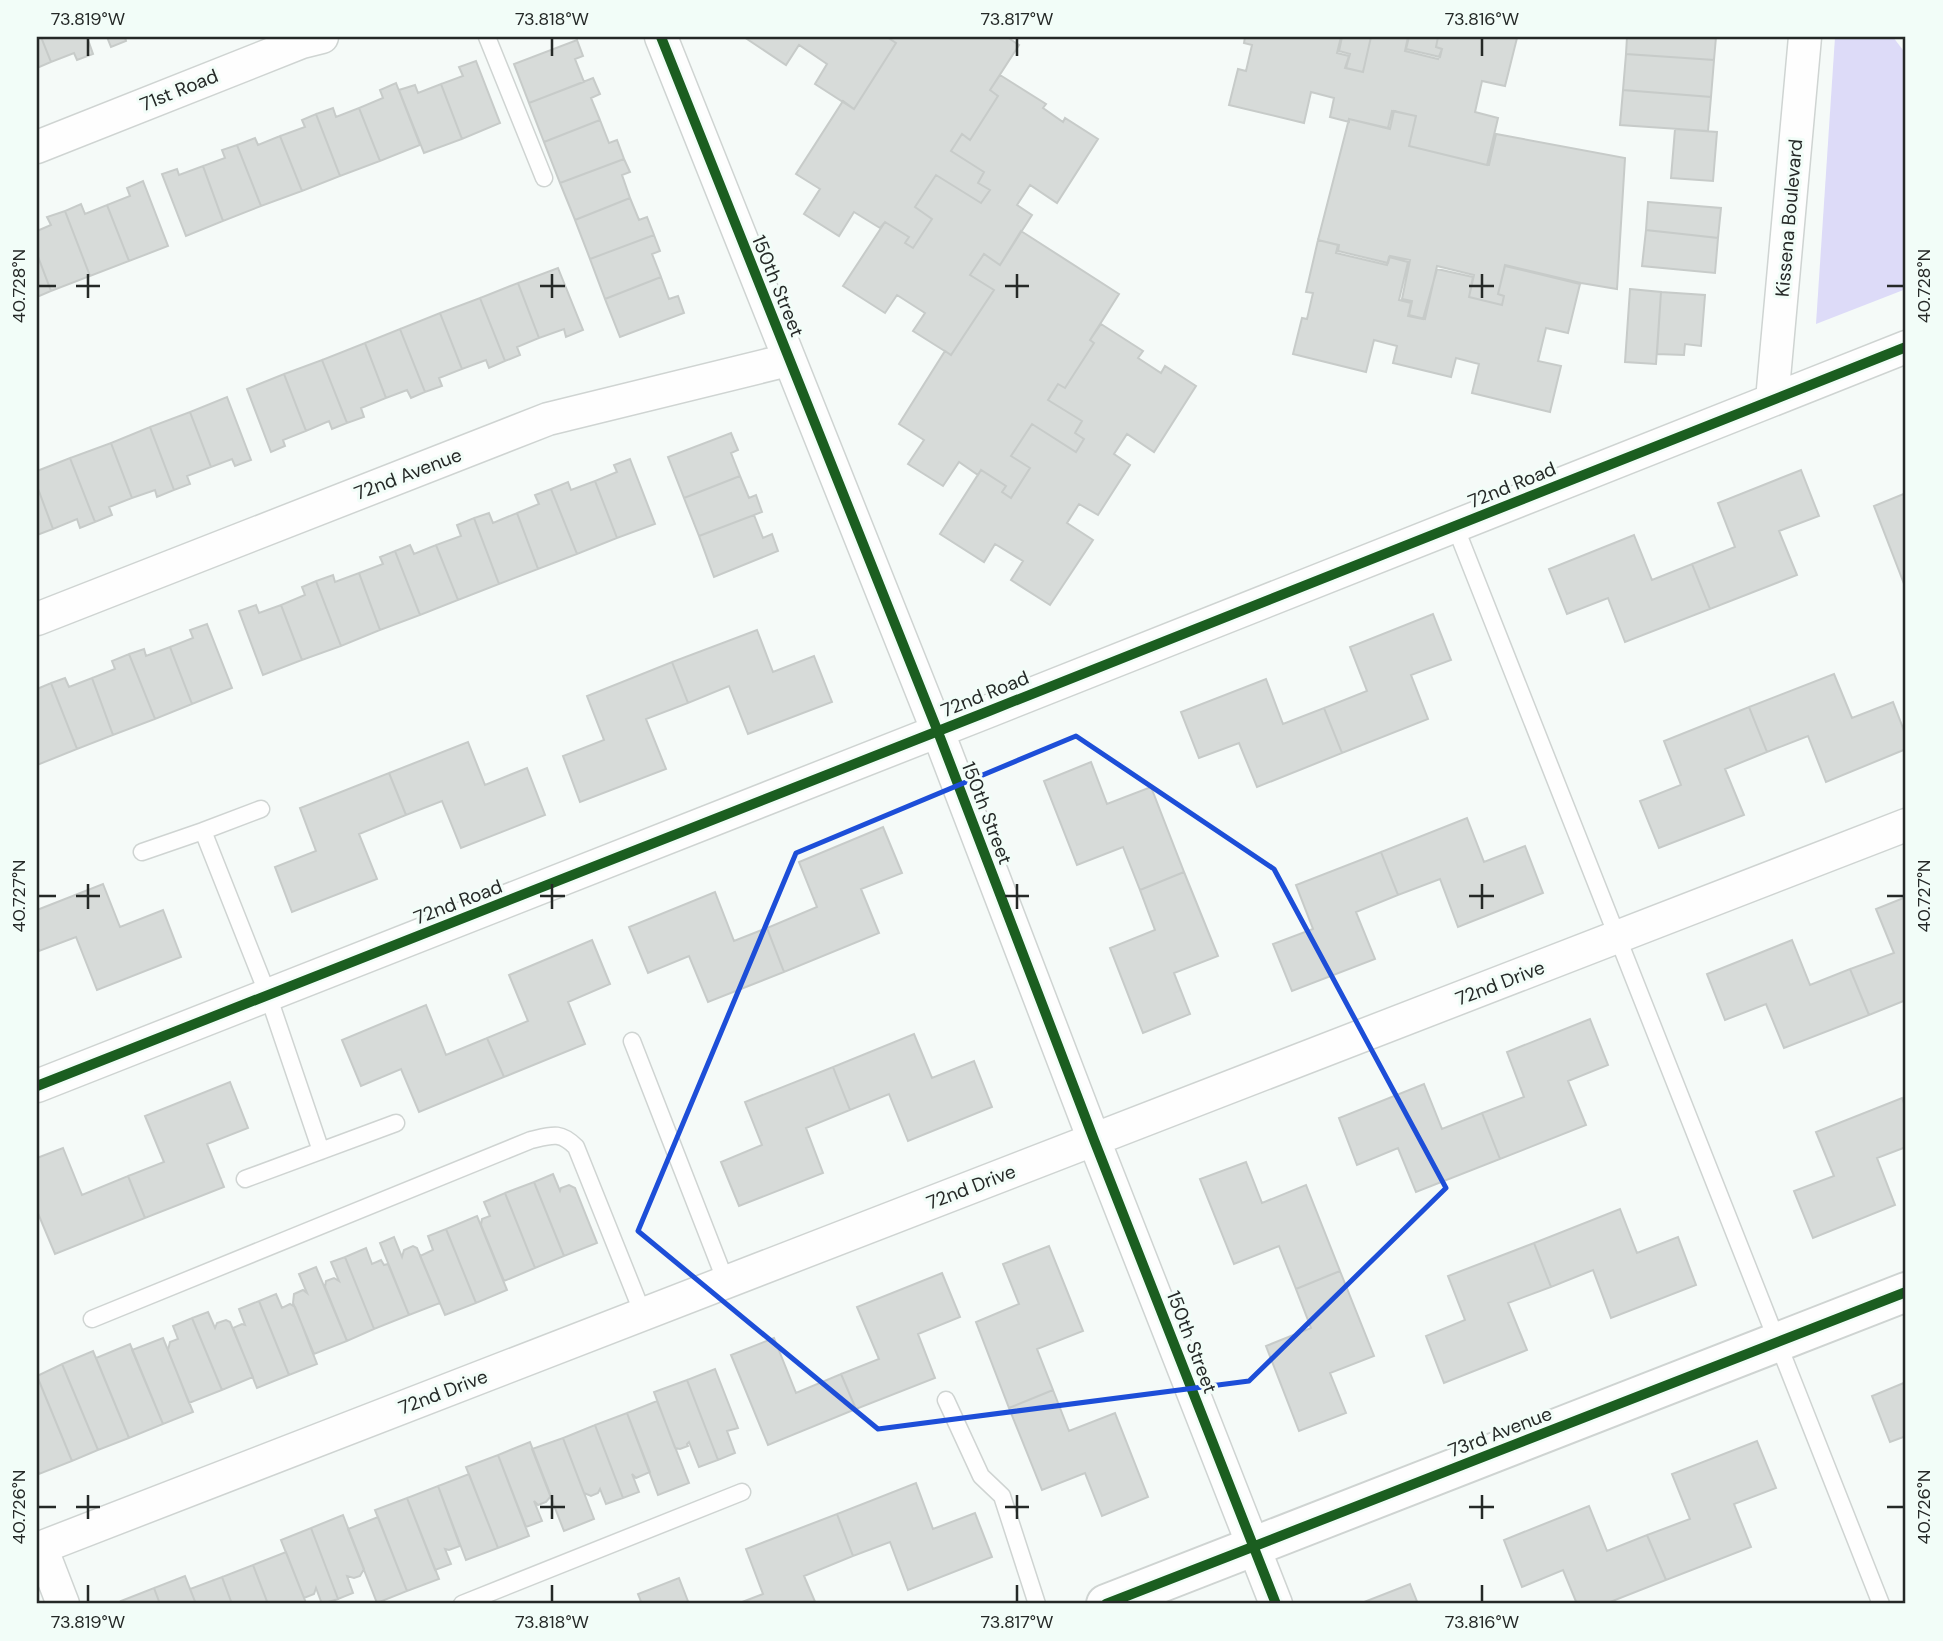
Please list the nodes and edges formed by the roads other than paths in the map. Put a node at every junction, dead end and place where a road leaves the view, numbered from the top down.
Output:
1 (322, 37) edge
2 (488, 37) edge
3 (661, 37) edge
4 (1805, 37) edge
5 (37, 147) edge
6 (544, 178) dead end
7 (1906, 347) edge
8 (788, 360) junction
9 (1772, 400) junction
10 (1455, 526) junction
11 (37, 619) edge
12 (937, 732) junction
13 (261, 809) dead end
14 (1906, 825) edge
15 (204, 831) junction
16 (142, 852) dead end
17 (1617, 937) junction
18 (268, 995) junction
19 (632, 1041) dead end
20 (37, 1086) edge
21 (396, 1123) dead end
22 (1094, 1140) junction
23 (321, 1150) junction
24 (245, 1179) dead end
25 (726, 1282) junction
26 (1906, 1292) edge
27 (643, 1314) junction
28 (92, 1319) dead end
29 (1777, 1343) junction
30 (946, 1400) dead end
31 (742, 1492) dead end
32 (1254, 1547) junction
33 (39, 1548) edge
34 (63, 1604) edge
35 (462, 1604) edge
36 (1037, 1604) edge
37 (1106, 1604) edge
38 (1276, 1604) edge
39 (1881, 1604) edge

1 - 5 street, 71st Road
2 - 6 lane
3 - 8 street, 150th Street
4 - 9 street, Kissena Boulevard
7 - 9 street, 72nd Road
8 - 11 street, 72nd Avenue
8 - 12 street, 150th Street
9 - 10 street, 72nd Road
10 - 12 street, 72nd Road
10 - 17 lane
12 - 18 street, 72nd Road
12 - 22 street, 150th Street
13 - 15 lane
14 - 17 street, 72nd Drive
15 - 16 lane
15 - 18 lane
17 - 22 street, 72nd Drive
17 - 29 lane
18 - 20 street, 72nd Road
18 - 23 lane
19 - 25 lane
21 - 23 lane
22 - 25 street, 72nd Drive
22 - 32 street, 150th Street
23 - 24 lane
25 - 27 street, 72nd Drive
26 - 29 street, 73rd Avenue
27 - 28 lane
27 - 33 street, 72nd Drive
29 - 32 street, 73rd Avenue
29 - 39 lane
30 - 36 lane
31 - 35 lane
32 - 37 street, 73rd Avenue
32 - 38 street, 150th Street
33 - 34 street

